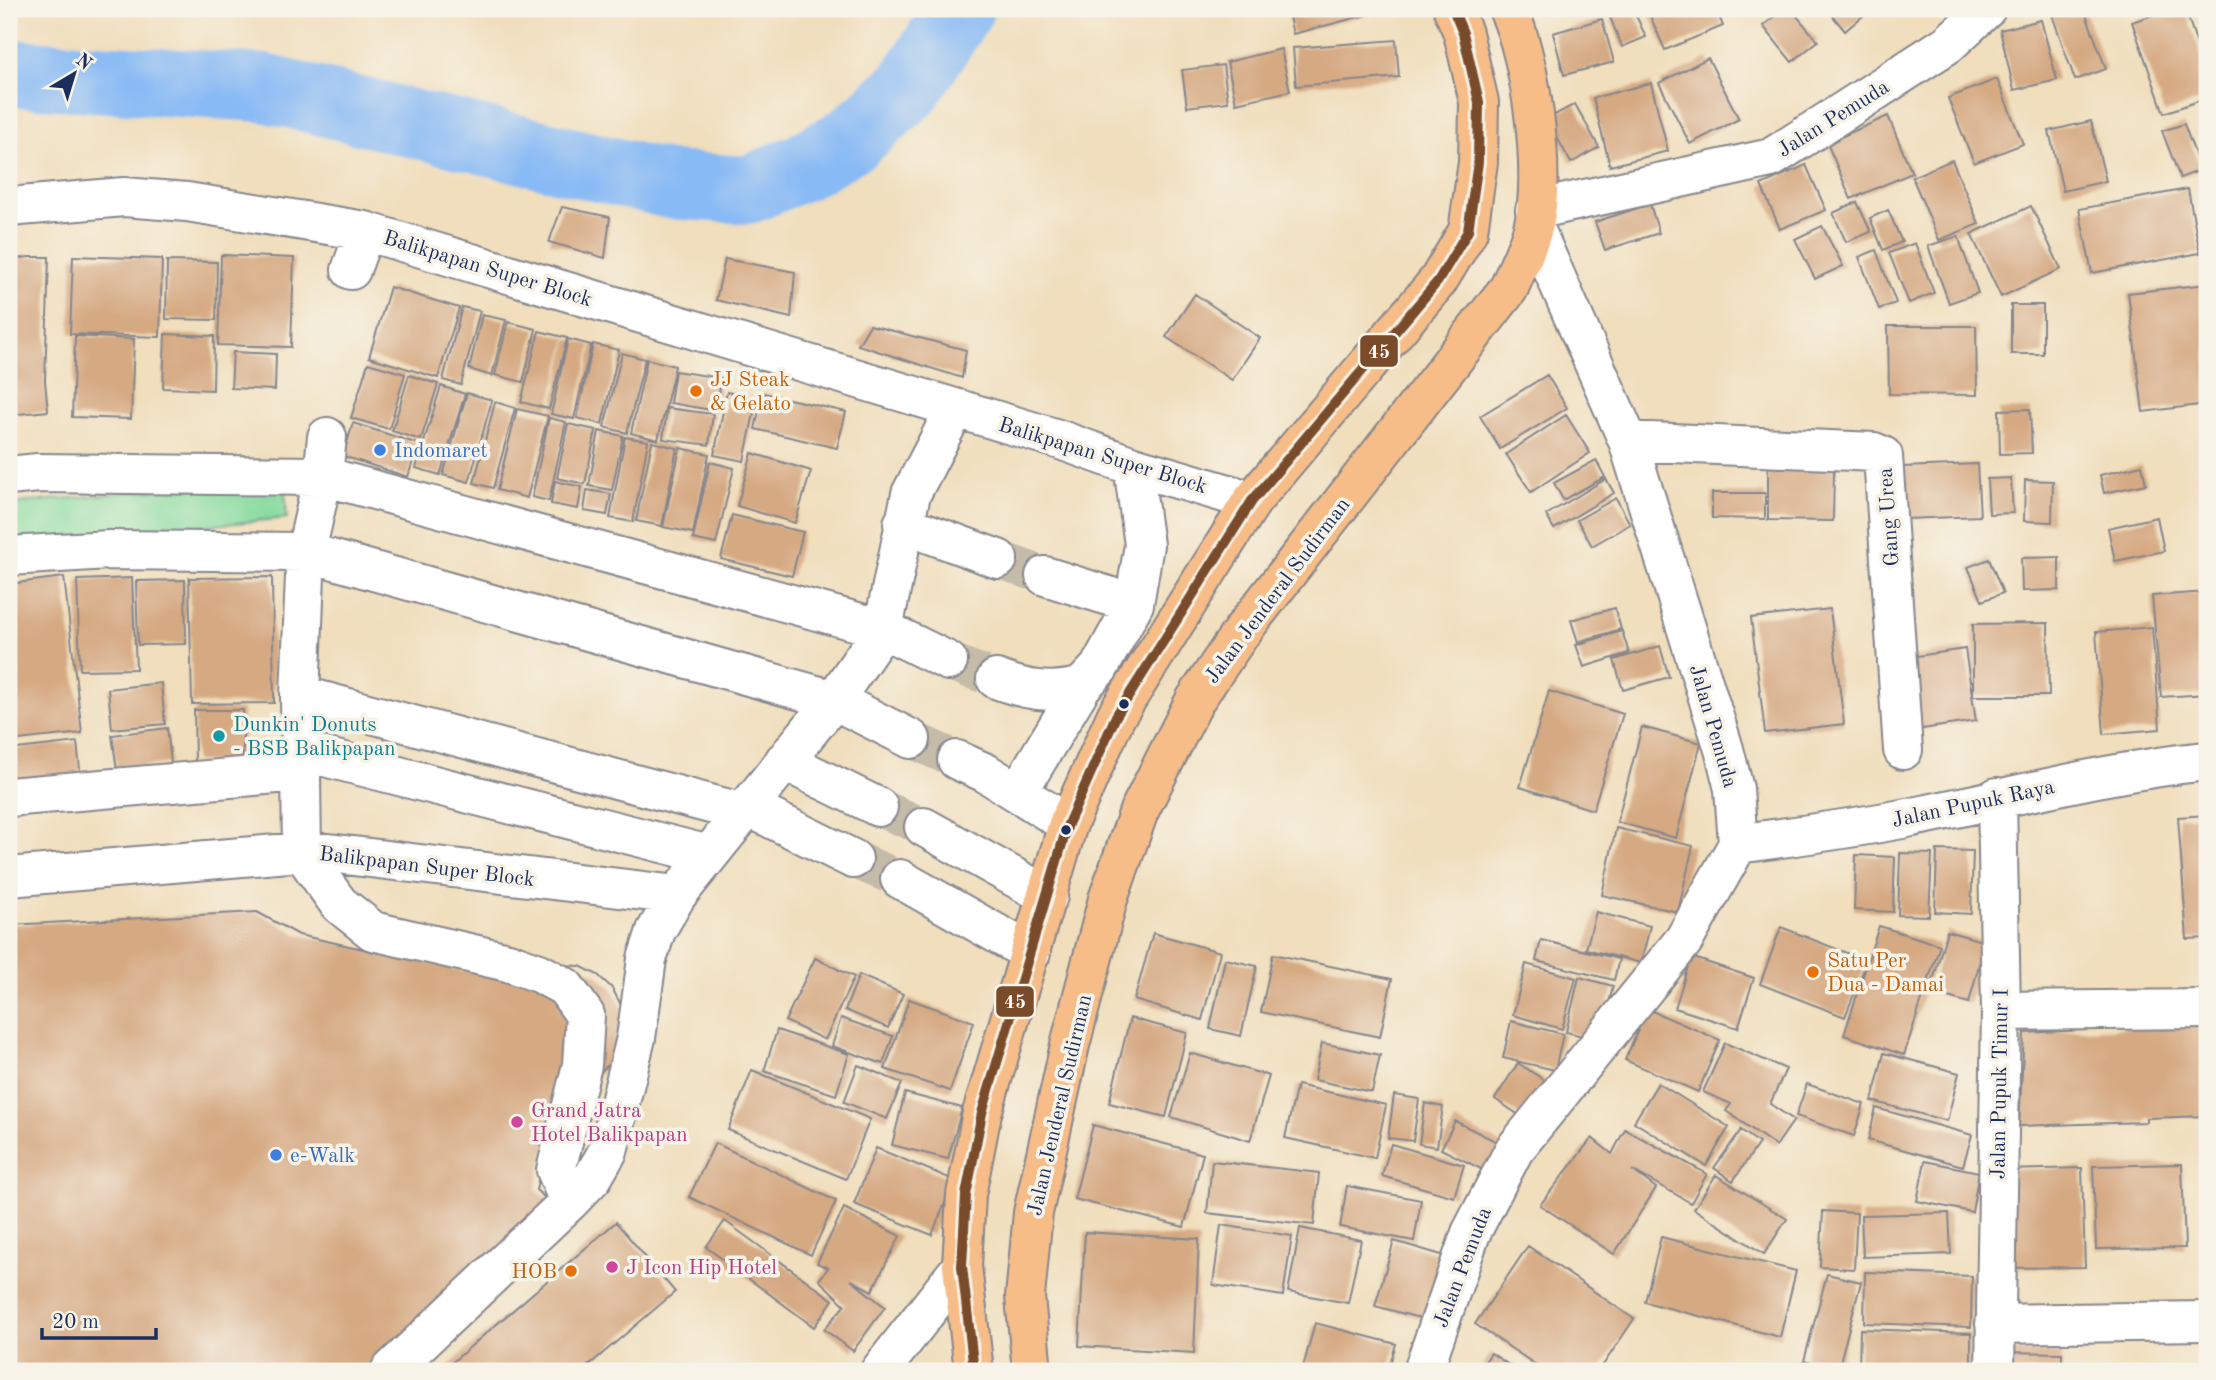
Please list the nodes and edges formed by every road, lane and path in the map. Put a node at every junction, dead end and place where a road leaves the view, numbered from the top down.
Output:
1 (1453, 9) edge
2 (1508, 9) edge
3 (1986, 9) edge
4 (9, 207) edge
5 (1534, 218) junction
6 (365, 231) junction
7 (351, 270) dead end
8 (955, 409) junction
9 (327, 437) dead end
10 (1628, 441) junction
11 (1133, 466) junction
12 (9, 476) edge
13 (323, 477) junction
14 (1252, 501) junction
15 (903, 524) junction
16 (306, 552) junction
17 (9, 556) edge
18 (998, 559) tunnel mouth
19 (1045, 576) tunnel mouth
20 (1134, 604) junction
21 (883, 629) junction
22 (948, 661) tunnel mouth
23 (996, 679) tunnel mouth
24 (1082, 686) junction
25 (300, 695) junction
26 (834, 700) junction
27 (1116, 716) junction
28 (911, 738) tunnel mouth
29 (1903, 750) dead end
30 (957, 760) tunnel mouth
31 (785, 761) junction
32 (2207, 761) edge
33 (301, 762) junction
34 (1018, 792) junction
35 (9, 797) edge
36 (1997, 797) junction
37 (878, 807) tunnel mouth
38 (746, 810) junction
39 (1068, 824) junction
40 (924, 827) tunnel mouth
41 (1738, 844) junction
42 (302, 852) junction
43 (709, 855) junction
44 (853, 859) tunnel mouth
45 (9, 877) edge
46 (900, 879) tunnel mouth
47 (677, 895) junction
48 (1048, 896) junction
49 (1031, 953) junction
50 (2207, 1009) edge
51 (2001, 1011) junction
52 (569, 1202) junction
53 (962, 1265) junction
54 (2207, 1321) edge
55 (1996, 1325) junction
56 (390, 1371) edge
57 (880, 1371) edge
58 (974, 1371) edge
59 (1032, 1371) edge
60 (1423, 1371) edge
61 (1995, 1371) edge

1 - 14 highway
2 - 5 highway, Jalan Jenderal Sudirman
3 - 5 street, Jalan Pemuda
4 - 6 street, Balikpapan Super Block
5 - 10 street, Jalan Pemuda
5 - 59 highway, Jalan Jenderal Sudirman
6 - 7 street
6 - 8 street, Balikpapan Super Block
8 - 11 street, Balikpapan Super Block
8 - 15 street
9 - 13 street
10 - 29 street, Gang Urea
10 - 41 street, Jalan Pemuda
11 - 14 street, Balikpapan Super Block
11 - 20 street
12 - 13 street
13 - 16 street
13 - 21 street
14 - 27 highway
15 - 18 street
15 - 21 street
16 - 17 street
16 - 25 street
16 - 26 street
19 - 20 street
20 - 24 street
21 - 22 street
21 - 26 street
23 - 24 street
24 - 27 street
24 - 34 street
25 - 33 street
25 - 38 street
26 - 28 street
26 - 31 street
27 - 39 highway
30 - 34 street
31 - 37 street
31 - 38 street
32 - 36 street, Jalan Pupuk Raya
33 - 35 street
33 - 42 street
33 - 43 street
34 - 39 street
36 - 41 street, Jalan Pupuk Raya
36 - 51 street, Jalan Pupuk Timur I
38 - 43 street
38 - 44 street
39 - 48 highway
40 - 48 street
41 - 60 street, Jalan Pemuda
42 - 45 street, Balikpapan Super Block
42 - 47 street, Balikpapan Super Block
42 - 52 street
43 - 47 street
46 - 49 street
47 - 52 street
48 - 49 highway
49 - 53 highway
50 - 51 street
51 - 55 street, Jalan Pupuk Timur I
52 - 56 street
53 - 57 street
53 - 58 highway
54 - 55 street
55 - 61 street, Jalan Pupuk Timur I

